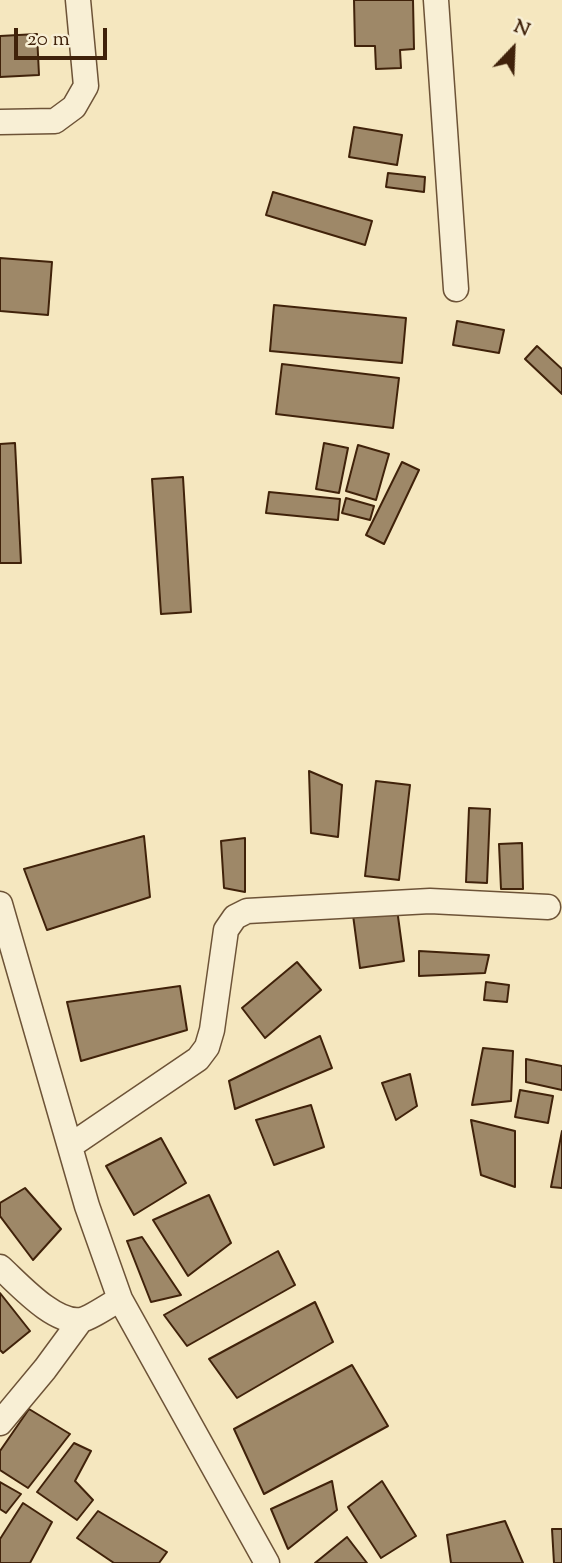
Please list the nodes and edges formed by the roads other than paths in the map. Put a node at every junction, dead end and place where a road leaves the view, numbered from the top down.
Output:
1 (78, 0) edge
2 (436, 0) edge
3 (0, 122) edge
4 (456, 289) dead end
5 (0, 904) edge
6 (548, 907) dead end
7 (70, 1146) junction
8 (0, 1267) edge
9 (120, 1299) junction
10 (81, 1320) junction
11 (0, 1423) edge
12 (267, 1563) edge

1 - 3 street
2 - 4 street
5 - 7 street
6 - 7 street
7 - 9 street
8 - 10 street
9 - 10 street
9 - 12 street
10 - 11 street

